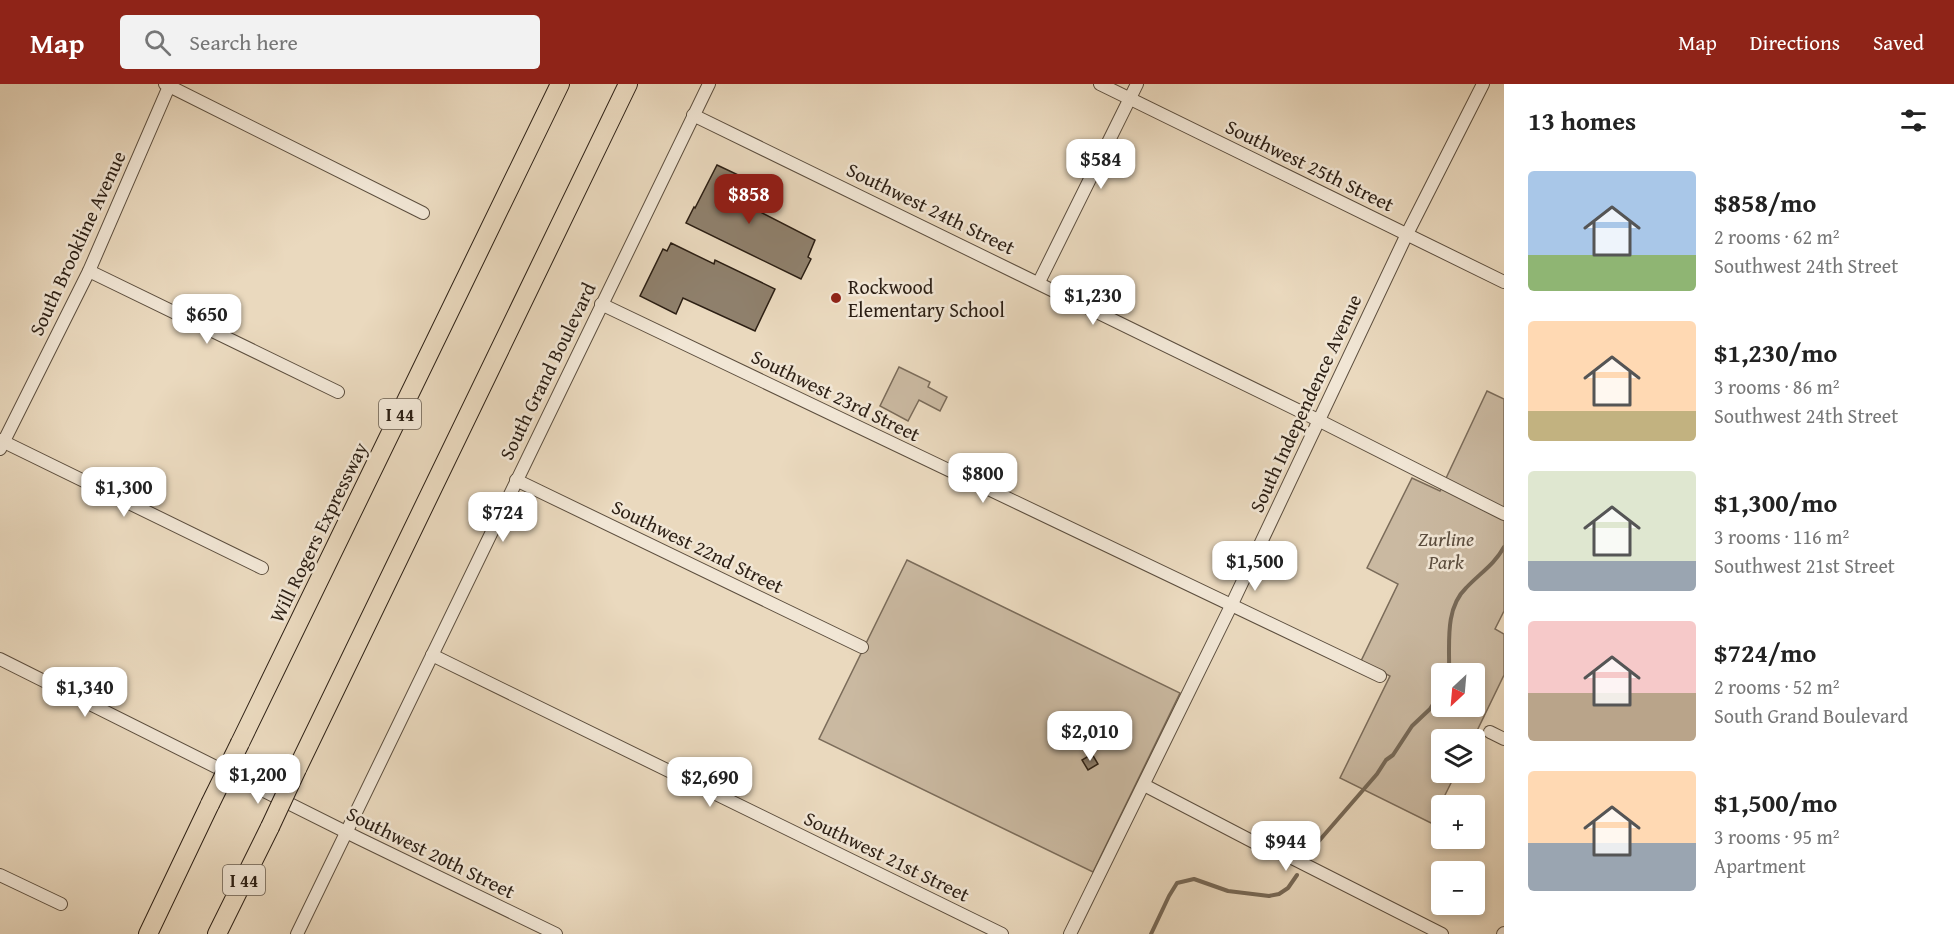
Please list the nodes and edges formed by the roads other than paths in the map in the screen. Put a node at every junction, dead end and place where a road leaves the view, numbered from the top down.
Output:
1 (560, 84) edge
2 (628, 84) edge
3 (709, 84) edge
4 (1100, 84) edge
5 (1137, 84) edge
6 (1483, 84) edge
7 (168, 85) edge
8 (1130, 99) junction
9 (693, 116) junction
10 (423, 213) dead end
11 (1407, 234) junction
12 (89, 271) junction
13 (1039, 282) junction
14 (1504, 282) edge
15 (601, 303) junction
16 (338, 392) dead end
17 (1318, 420) junction
18 (1, 444) edge
19 (516, 480) junction
20 (1504, 514) edge
21 (262, 568) dead end
22 (1231, 606) junction
23 (862, 647) dead end
24 (432, 655) junction
25 (0, 659) edge
26 (1380, 676) dead end
27 (1490, 732) dead end
28 (1504, 739) edge
29 (1144, 785) junction
30 (347, 832) junction
31 (0, 875) edge
32 (61, 904) dead end
33 (148, 934) edge
34 (217, 934) edge
35 (297, 934) edge
36 (556, 934) edge
37 (1002, 934) edge
38 (1070, 934) edge
39 (1442, 934) edge

1 - 33 highway, Will Rogers Expressway / I 44, bridge
2 - 34 highway, I 44, bridge
3 - 9 street, South Grand Boulevard
4 - 8 street, Southwest 25th Street
5 - 8 street
6 - 11 street, South Independence Avenue
7 - 10 street
7 - 12 street, South Brookline Avenue
8 - 11 street, Southwest 25th Street
8 - 13 street
9 - 13 street, Southwest 24th Street
9 - 15 street, South Grand Boulevard
11 - 14 street, Southwest 25th Street
11 - 17 street, South Independence Avenue
12 - 16 street
12 - 18 street, South Brookline Avenue
13 - 17 street, Southwest 24th Street
15 - 19 street, South Grand Boulevard
15 - 22 street, Southwest 23rd Street
17 - 20 street, Southwest 24th Street
17 - 22 street, South Independence Avenue
18 - 21 street
19 - 23 street, Southwest 22nd Street
19 - 24 street, South Grand Boulevard
22 - 26 street, Southwest 23rd Street
22 - 29 street, South Independence Avenue
24 - 30 street, South Grand Boulevard
24 - 37 street, Southwest 21st Street
25 - 30 street, Southwest 20th Street
27 - 28 street
29 - 38 street, South Independence Avenue
29 - 39 street
30 - 35 street, South Grand Boulevard
30 - 36 street, Southwest 20th Street
31 - 32 street

